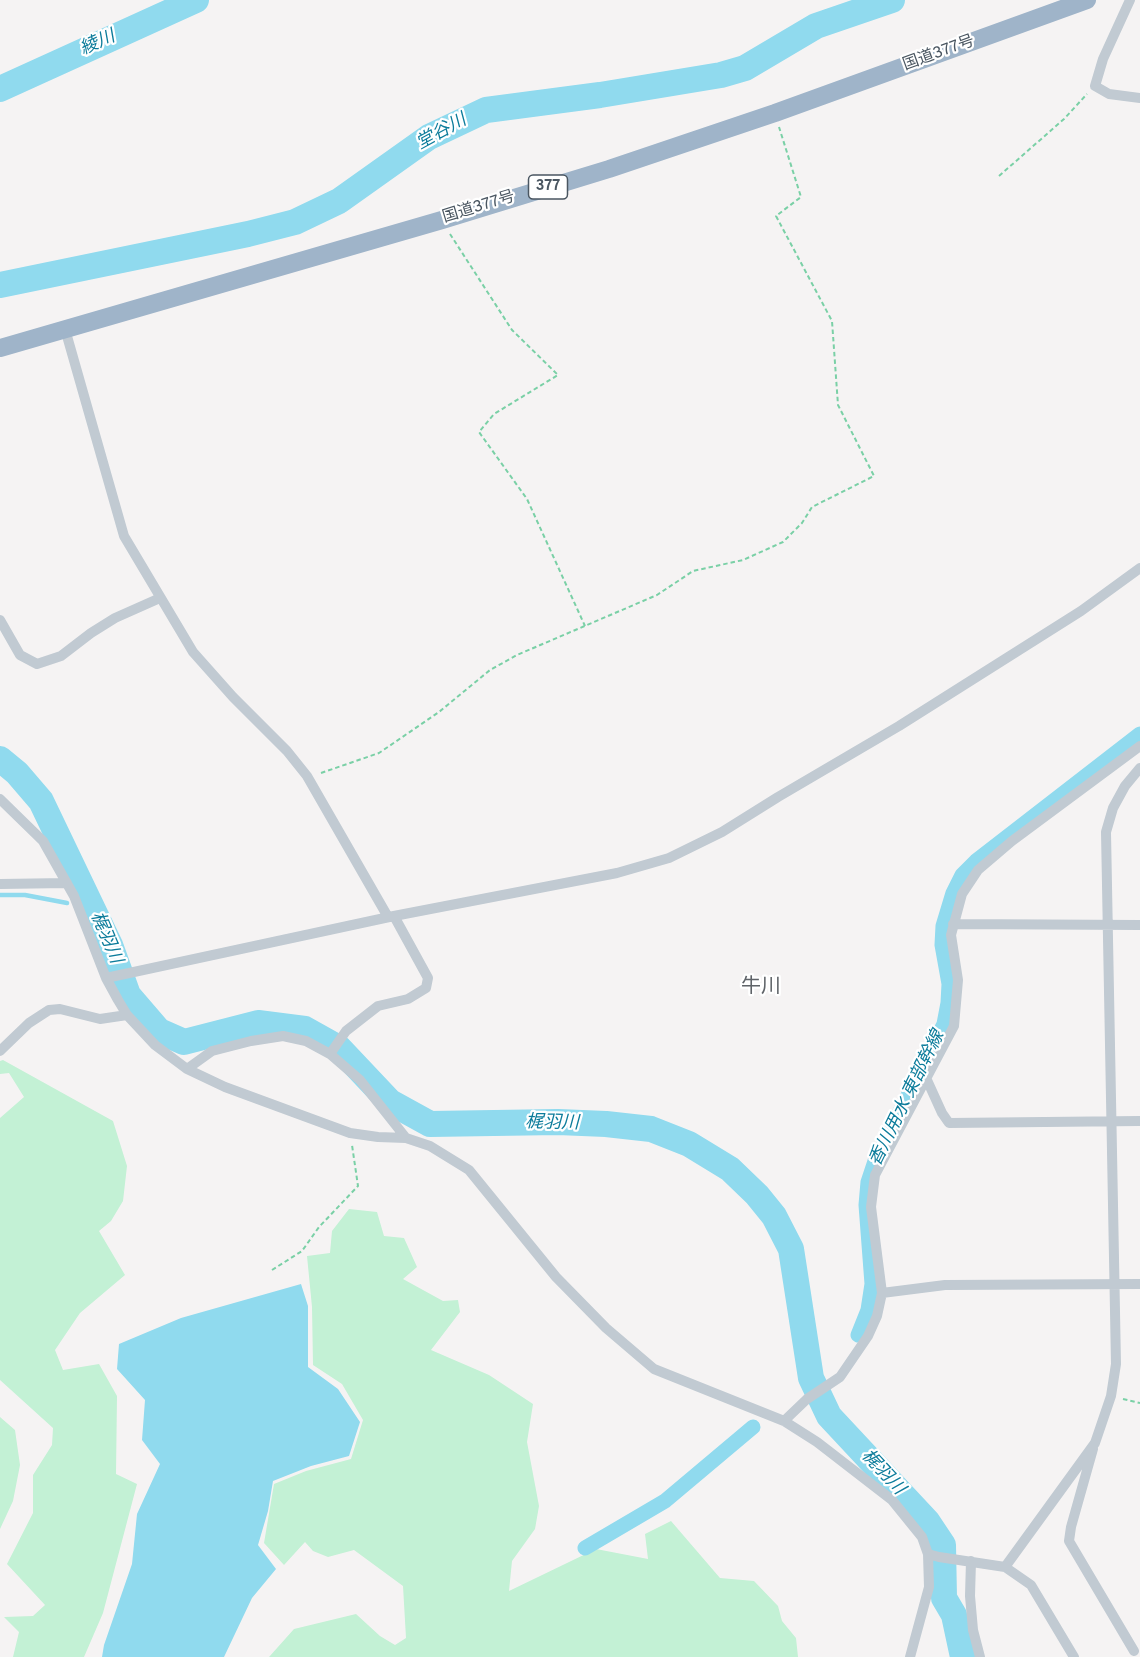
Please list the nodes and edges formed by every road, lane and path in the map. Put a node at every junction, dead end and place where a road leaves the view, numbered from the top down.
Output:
1 (1087, 0) edge
2 (1130, 0) edge
3 (1095, 86) junction
4 (1140, 98) edge
5 (775, 113) junction
6 (999, 176) dead end
7 (442, 220) junction
8 (64, 329) junction
9 (0, 348) edge
10 (1140, 568) edge
11 (160, 598) junction
12 (0, 620) edge
13 (585, 626) junction
14 (1140, 746) edge
15 (1140, 768) edge
16 (308, 778) junction
17 (0, 799) edge
18 (67, 883) junction
19 (0, 884) edge
20 (391, 917) junction
21 (953, 924) junction
22 (1140, 925) edge
23 (1108, 926) junction
24 (110, 977) junction
25 (127, 1015) junction
26 (0, 1051) edge
27 (331, 1053) junction
28 (187, 1069) junction
29 (927, 1080) junction
30 (1112, 1121) junction
31 (1140, 1121) edge
32 (350, 1133) junction
33 (406, 1138) junction
34 (272, 1270) dead end
35 (1115, 1284) junction
36 (1140, 1284) edge
37 (882, 1293) junction
38 (1111, 1396) junction
39 (1140, 1403) edge
40 (784, 1421) junction
41 (1095, 1443) junction
42 (928, 1554) junction
43 (969, 1561) junction
44 (1005, 1566) junction
45 (1134, 1651) dead end
46 (910, 1657) edge
47 (980, 1657) edge
48 (1074, 1657) edge

1 - 5 highway, 国道377号 / 377
2 - 3 street
3 - 4 street
3 - 6 path
5 - 7 highway, 国道377号 / 377
5 - 13 path
7 - 8 highway, 国道377号 / 377
7 - 13 path
8 - 9 highway, 国道377号 / 377
8 - 11 street
10 - 20 street
11 - 12 street
11 - 16 street
13 - 16 path
14 - 21 street
15 - 23 street
16 - 20 street
17 - 18 street
18 - 19 street
18 - 24 street
20 - 24 street
20 - 27 street
21 - 23 street
21 - 29 street
22 - 23 street
23 - 30 street
24 - 25 street
25 - 26 street
25 - 28 street
27 - 28 street
27 - 33 street
28 - 32 street
29 - 30 street
29 - 37 street
30 - 31 street
30 - 35 street
32 - 33 street
32 - 34 path
33 - 40 street
35 - 36 street
35 - 37 street
35 - 38 street
37 - 40 street
38 - 39 path
38 - 41 street
40 - 42 street
41 - 44 street
41 - 45 street
42 - 43 street
42 - 46 street
43 - 44 street
43 - 47 street
44 - 48 street

